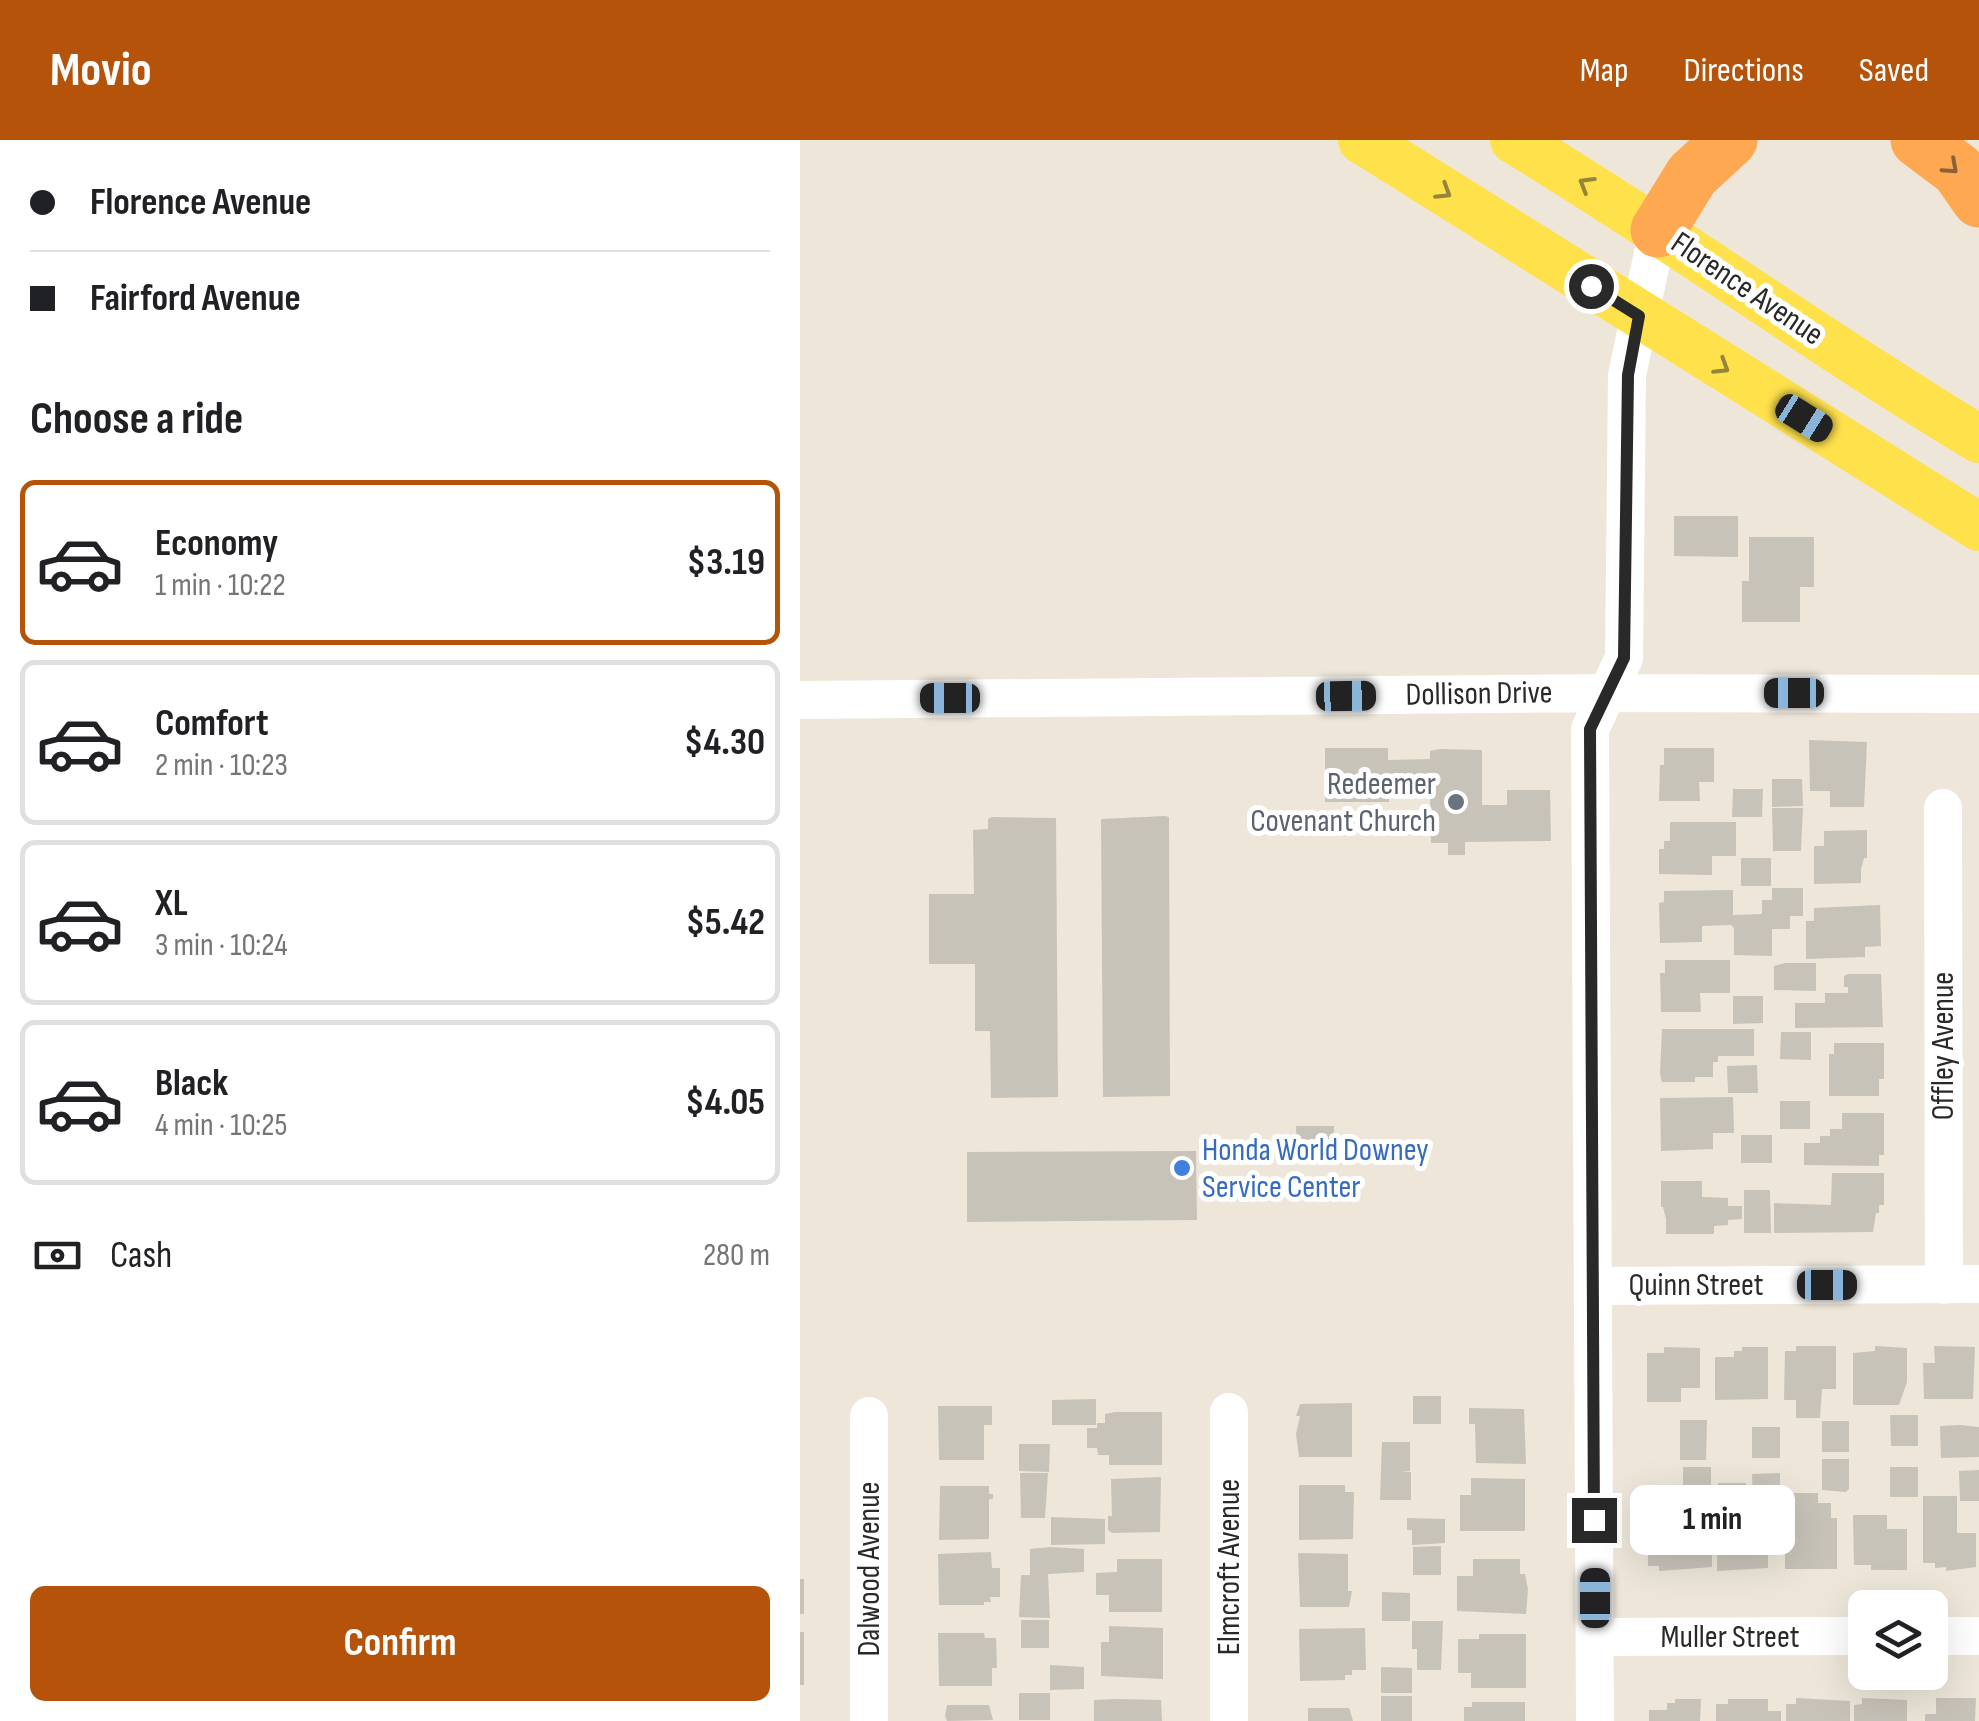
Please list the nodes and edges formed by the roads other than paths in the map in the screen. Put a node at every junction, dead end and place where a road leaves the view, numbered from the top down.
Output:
1 (1362, 140) edge
2 (1514, 140) edge
3 (1730, 140) edge
4 (1918, 140) edge
5 (1979, 200) edge
6 (1658, 230) junction
7 (1639, 316) junction
8 (1979, 439) edge
9 (1979, 527) edge
10 (1607, 693) junction
11 (1979, 694) edge
12 (800, 700) edge
13 (1943, 808) dead end
14 (1961, 1284) edge
15 (1594, 1286) junction
16 (1229, 1412) dead end
17 (869, 1416) dead end
18 (1848, 1636) edge
19 (1948, 1636) edge
20 (1979, 1636) edge
21 (1595, 1637) junction
22 (869, 1721) edge
23 (1229, 1721) edge
24 (1595, 1721) edge

1 -> 7 main road
6 -> 2 main road, Florence Avenue
3 - 6 highway
4 -> 5 highway
6 - 7 street
6 - 8 main road, Florence Avenue
7 -> 9 main road
7 - 10 street
10 - 11 street, Dollison Drive
10 - 12 street, Dollison Drive
10 - 15 street
13 - 14 street, Offley Avenue
14 - 15 street, Quinn Street
15 - 21 street
16 - 23 street, Elmcroft Avenue
17 - 22 street, Dalwood Avenue
18 - 21 street, Muller Street
19 - 20 street
21 - 24 street

